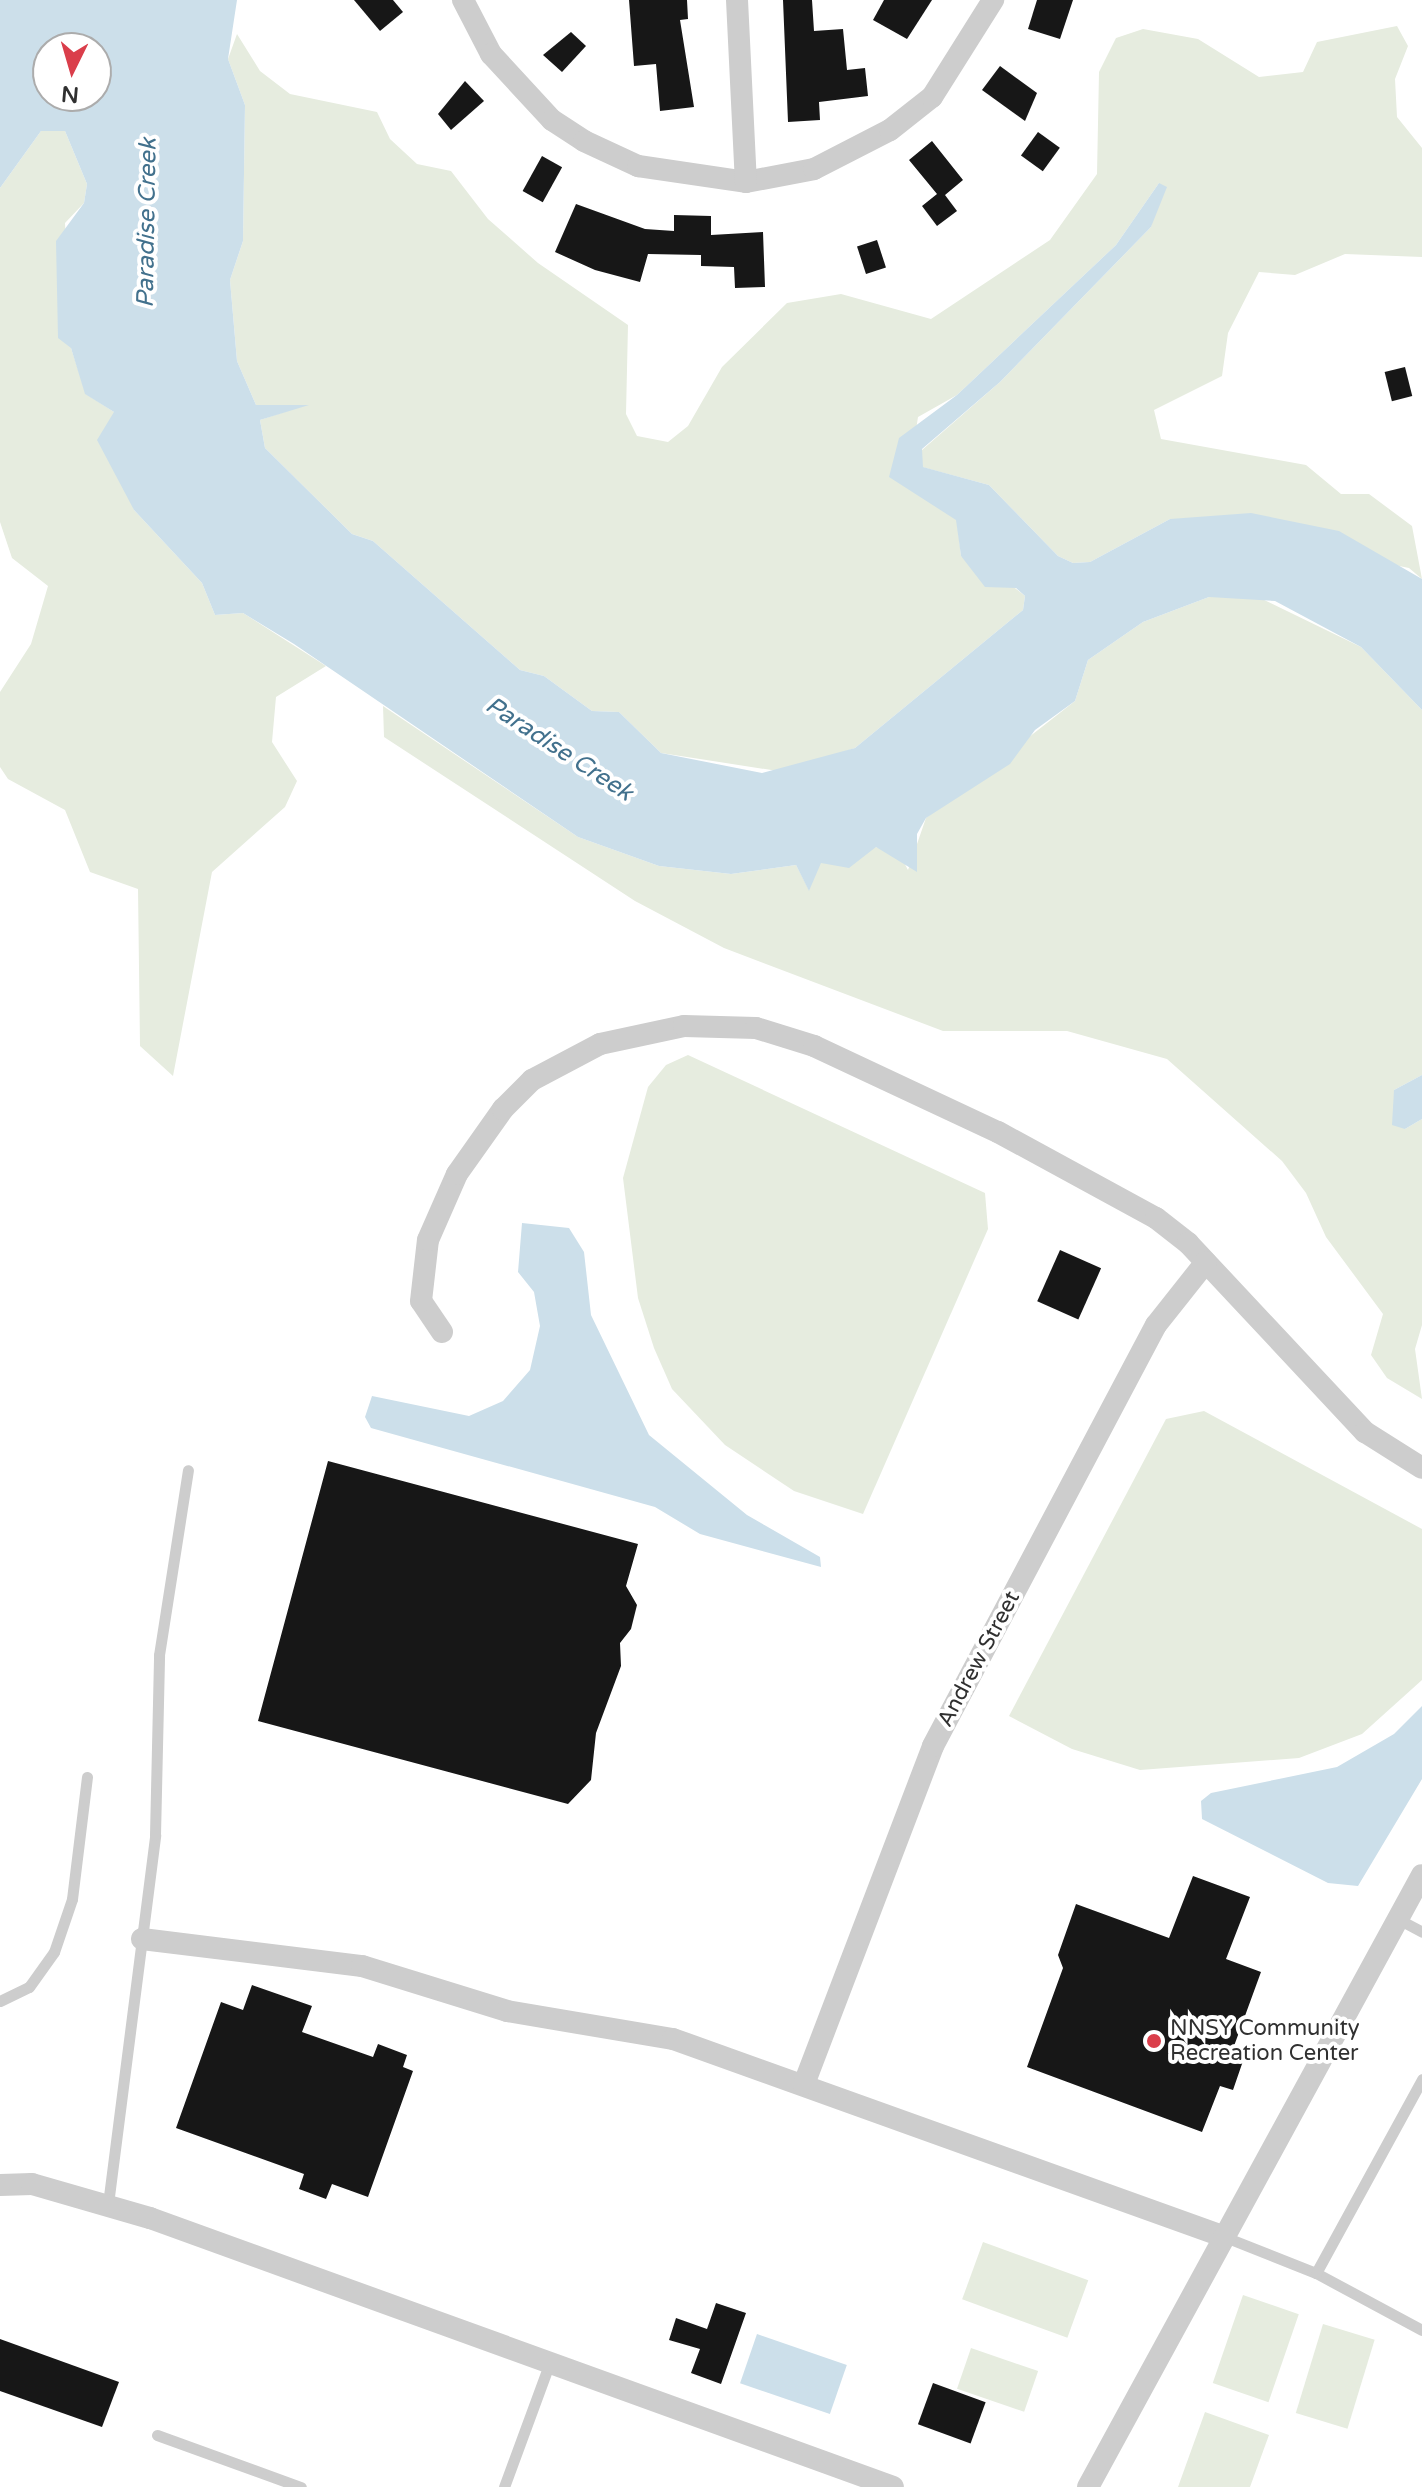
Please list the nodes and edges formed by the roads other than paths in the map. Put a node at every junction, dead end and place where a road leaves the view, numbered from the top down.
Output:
1 (463, 0) edge
2 (737, 0) edge
3 (993, 0) edge
4 (746, 182) junction
5 (1206, 1262) junction
6 (442, 1332) dead end
7 (1422, 1468) edge
8 (188, 1470) dead end
9 (87, 1777) dead end
10 (1422, 1875) edge
11 (1398, 1919) junction
12 (1422, 1932) edge
13 (142, 1939) junction
14 (0, 2001) edge
15 (1422, 2079) edge
16 (804, 2084) junction
17 (0, 2185) edge
18 (108, 2204) junction
19 (1225, 2237) junction
20 (1316, 2273) junction
21 (1422, 2330) edge
22 (550, 2362) junction
23 (157, 2435) dead end
24 (301, 2487) edge
25 (504, 2487) edge
26 (893, 2487) edge
27 (1088, 2487) edge

1 - 4 street
2 - 4 street
3 - 4 street
5 - 6 street
5 - 7 street
5 - 16 street, Andrew Street
8 - 13 lane
9 - 14 lane
10 - 11 street
11 - 12 lane
11 - 19 street
13 - 16 street
13 - 18 lane
15 - 20 lane
16 - 19 street
17 - 18 street
18 - 22 street
19 - 20 lane
19 - 27 street
20 - 21 lane
22 - 25 lane
22 - 26 street
23 - 24 lane

